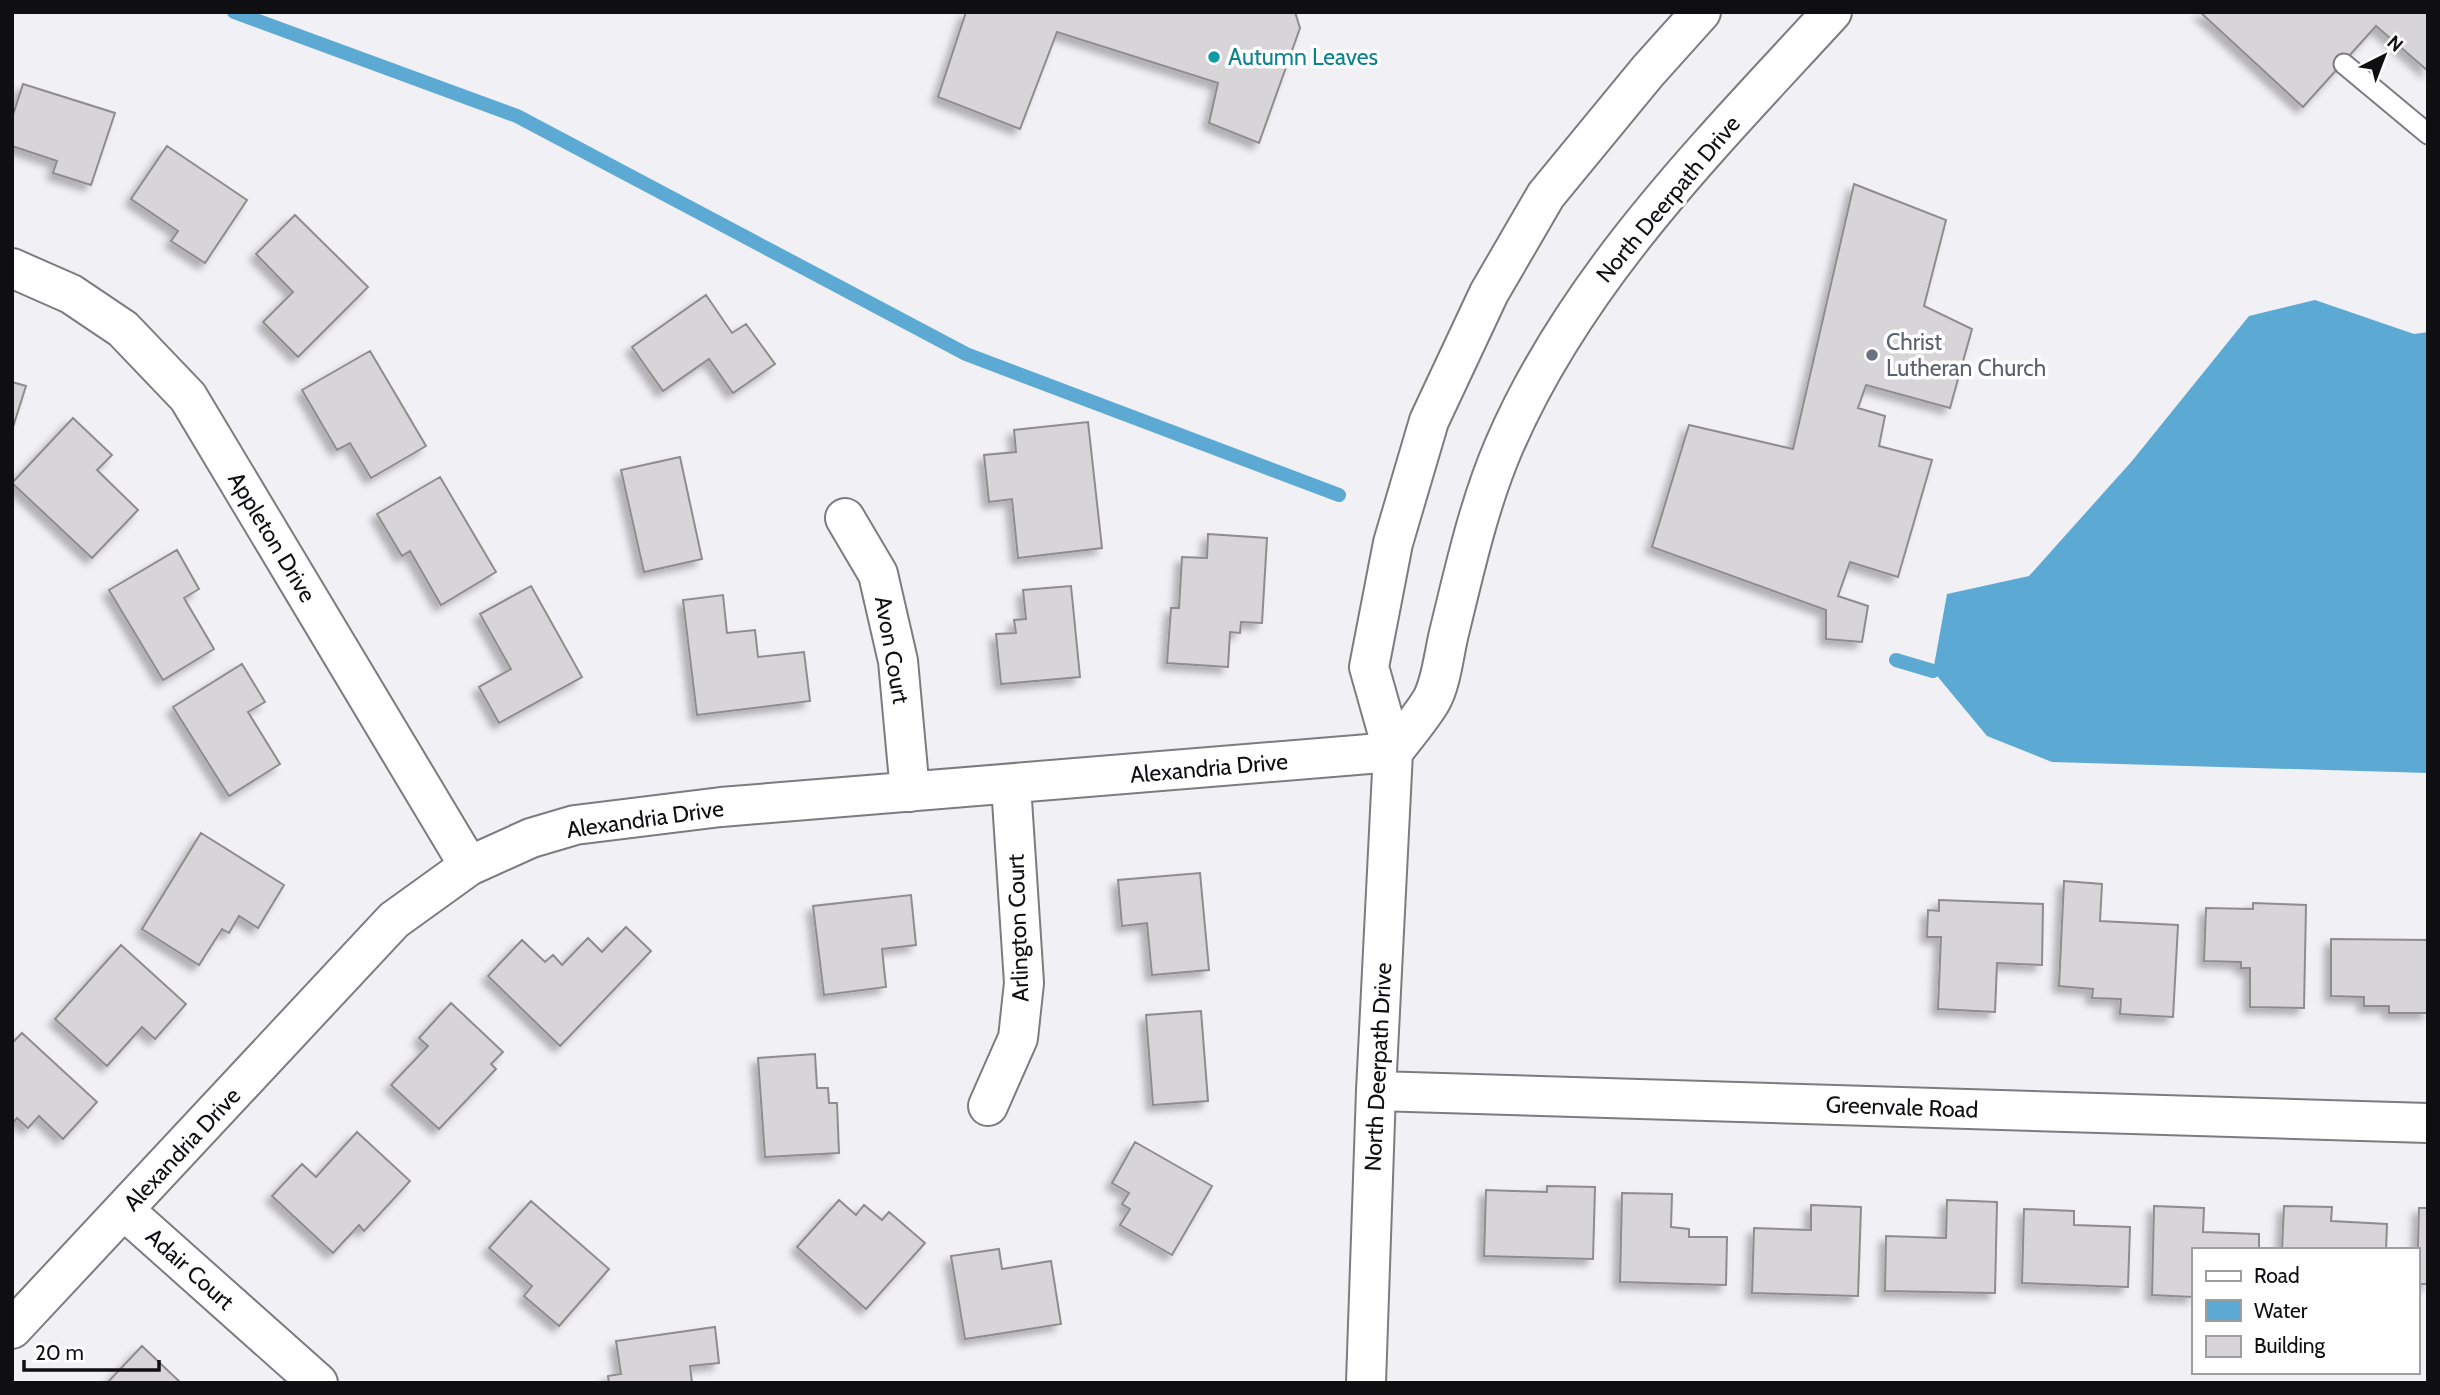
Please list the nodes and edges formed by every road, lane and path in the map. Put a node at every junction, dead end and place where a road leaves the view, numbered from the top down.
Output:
1 (1701, 12) edge
2 (1832, 12) edge
3 (2344, 64) dead end
4 (2428, 134) edge
5 (12, 268) edge
6 (845, 518) dead end
7 (1393, 752) junction
8 (1011, 785) junction
9 (910, 792) junction
10 (469, 866) junction
11 (1376, 1091) junction
12 (988, 1106) dead end
13 (2428, 1123) edge
14 (125, 1210) junction
15 (12, 1329) edge
16 (318, 1383) edge
17 (1366, 1383) edge

1 - 7 street, North Deerpath Drive
2 - 7 street, North Deerpath Drive
3 - 4 lane
5 - 10 street, Appleton Drive
6 - 9 street, Avon Court
7 - 8 street, Alexandria Drive
7 - 11 street, North Deerpath Drive
8 - 9 street, Alexandria Drive
8 - 12 street, Arlington Court
9 - 10 street, Alexandria Drive
10 - 14 street, Alexandria Drive
11 - 13 street, Greenvale Road
11 - 17 street, North Deerpath Drive
14 - 15 street, Alexandria Drive
14 - 16 street, Adair Court

